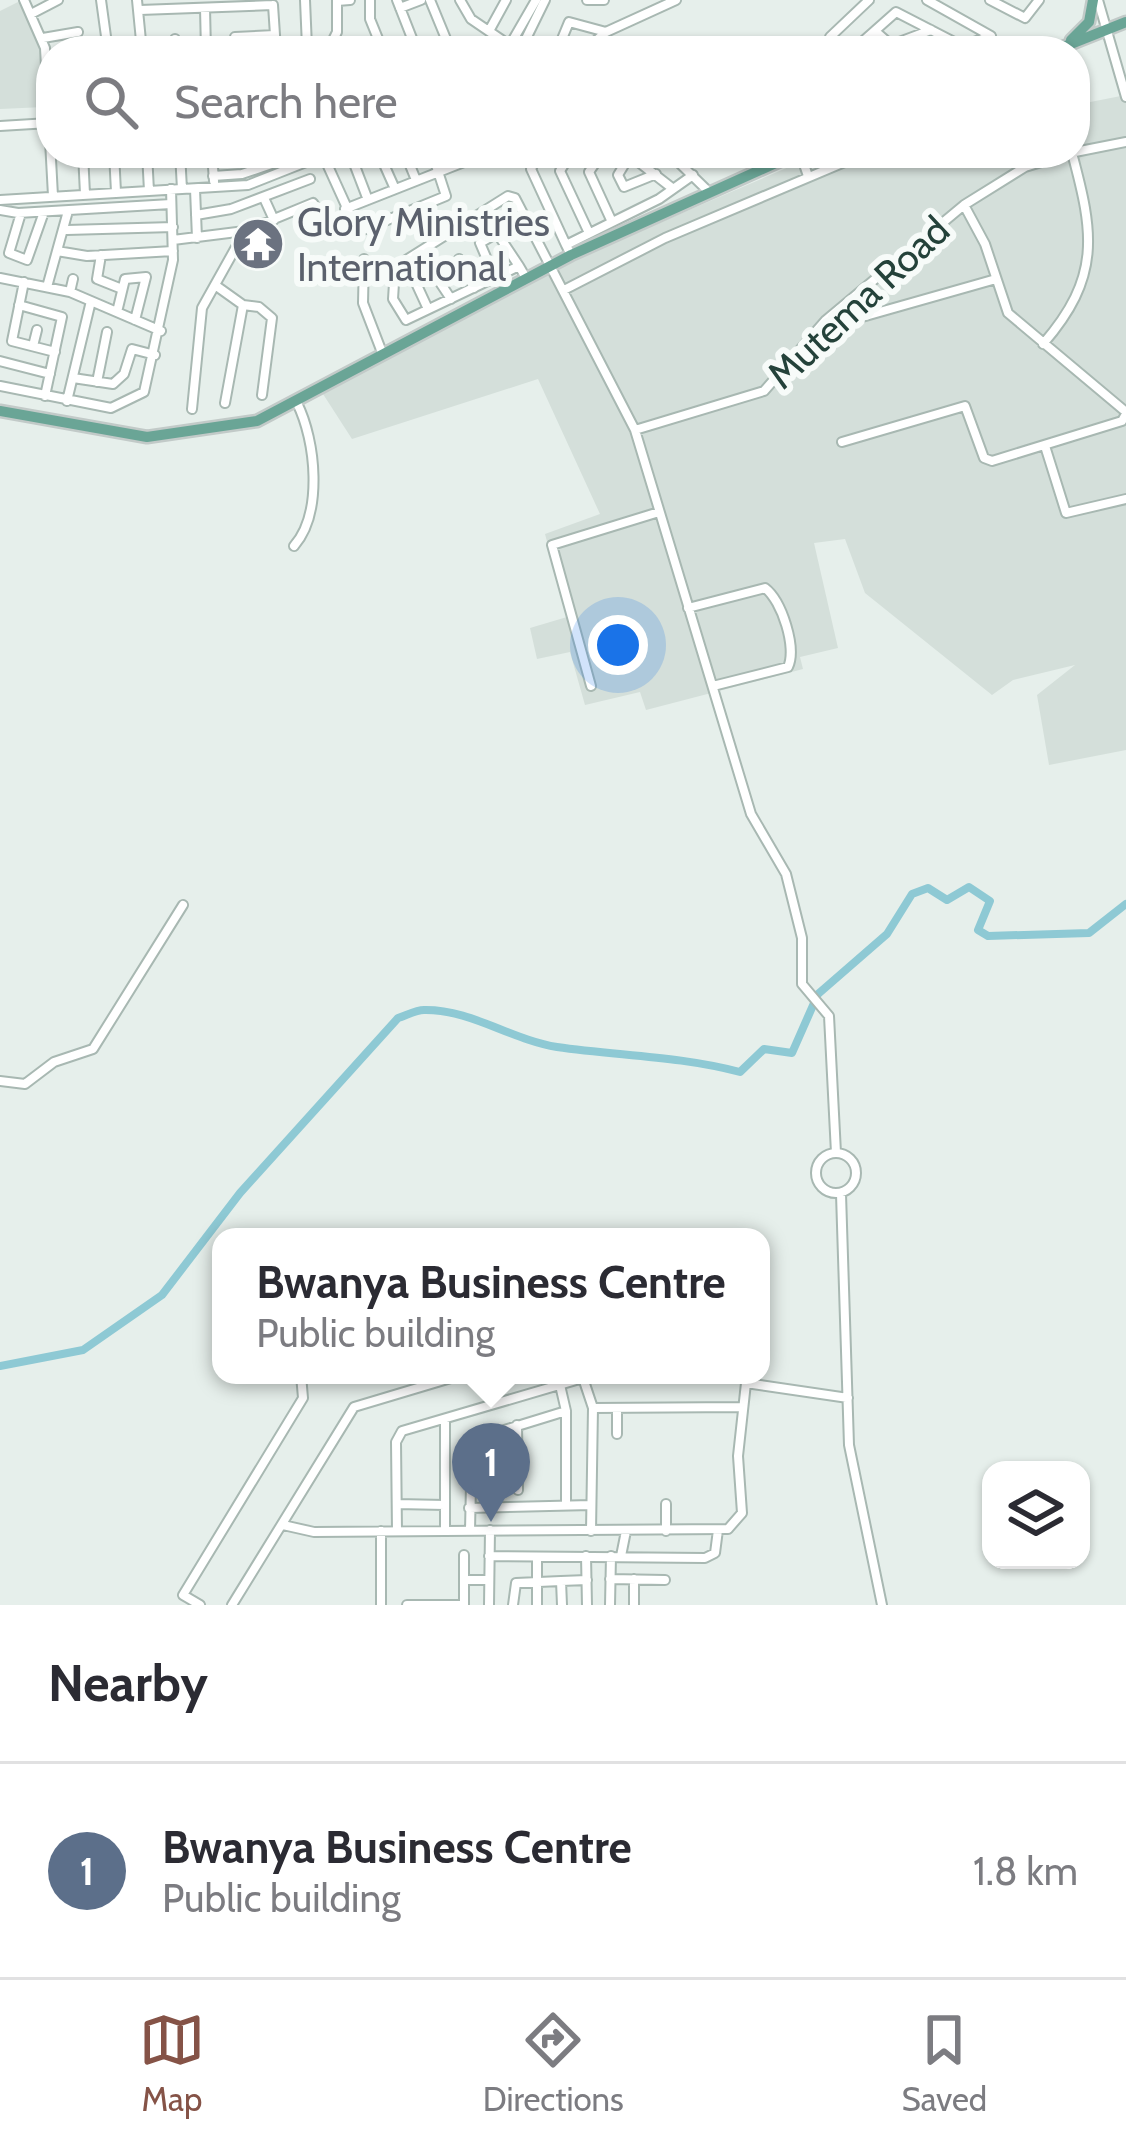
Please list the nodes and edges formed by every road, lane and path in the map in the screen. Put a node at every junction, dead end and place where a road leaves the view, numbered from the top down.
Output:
1 (24, 0) edge
2 (58, 0) edge
3 (101, 0) edge
4 (305, 0) edge
5 (350, 0) edge
6 (370, 0) edge
7 (421, 0) edge
8 (430, 0) edge
9 (460, 0) edge
10 (506, 0) edge
11 (541, 0) edge
12 (586, 0) edge
13 (604, 0) edge
14 (646, 0) edge
15 (676, 0) edge
16 (869, 0) edge
17 (927, 0) edge
18 (990, 0) edge
19 (1039, 0) edge
20 (1096, 0) edge
21 (337, 1) edge
22 (273, 2) edge
23 (398, 4) edge
24 (139, 5) edge
25 (172, 5) edge
26 (205, 8) junction
27 (651, 10) junction
28 (31, 14) junction
29 (1126, 22) edge
30 (1109, 29) junction
31 (931, 30) junction
32 (875, 31) junction
33 (78, 32) dead end
34 (489, 32) junction
35 (606, 32) junction
36 (275, 35) joint
37 (42, 36) edge
38 (55, 36) edge
39 (106, 36) edge
40 (141, 36) edge
41 (206, 36) edge
42 (255, 36) edge
43 (307, 36) edge
44 (335, 36) edge
45 (377, 36) edge
46 (411, 36) edge
47 (445, 36) edge
48 (495, 36) edge
49 (523, 36) edge
50 (563, 36) edge
51 (601, 36) edge
52 (831, 36) edge
53 (869, 36) edge
54 (881, 36) edge
55 (915, 36) edge
56 (943, 36) edge
57 (991, 36) edge
58 (1072, 36) edge
59 (1090, 36) edge
60 (1126, 97) edge
61 (36, 124) edge
62 (0, 126) edge
63 (1126, 142) edge
64 (1090, 149) edge
65 (51, 168) edge
66 (84, 168) edge
67 (115, 168) edge
68 (148, 168) edge
69 (179, 168) edge
70 (213, 168) edge
71 (257, 168) edge
72 (293, 168) edge
73 (331, 168) edge
74 (356, 168) edge
75 (386, 168) edge
76 (411, 168) edge
77 (439, 168) edge
78 (444, 168) edge
79 (533, 168) edge
80 (562, 168) edge
81 (593, 168) edge
82 (621, 168) edge
83 (648, 168) edge
84 (685, 168) edge
85 (763, 168) edge
86 (805, 168) edge
87 (828, 168) edge
88 (1023, 168) edge
89 (1076, 168) edge
90 (440, 171) junction
91 (656, 174) junction
92 (693, 175) junction
93 (808, 176) junction
94 (310, 179) dead end
95 (416, 180) junction
96 (214, 182) junction
97 (195, 188) junction
98 (672, 188) junction
99 (177, 189) junction
100 (395, 189) junction
101 (149, 190) junction
102 (708, 191) junction
103 (116, 193) junction
104 (85, 194) junction
105 (53, 196) junction
106 (264, 198) junction
107 (0, 200) edge
108 (368, 200) junction
109 (172, 204) junction
110 (964, 205) junction
111 (0, 209) edge
112 (68, 211) junction
113 (44, 212) junction
114 (346, 212) junction
115 (21, 213) junction
116 (196, 215) junction
117 (274, 220) junction
118 (173, 227) junction
119 (610, 228) junction
120 (67, 230) junction
121 (245, 231) junction
122 (589, 233) junction
123 (197, 238) junction
124 (173, 245) junction
125 (568, 250) junction
126 (57, 251) junction
127 (101, 255) junction
128 (364, 259) dead end
129 (459, 259) dead end
130 (519, 266) junction
131 (549, 266) junction
132 (494, 278) junction
133 (526, 278) junction
134 (996, 278) junction
135 (73, 279) dead end
136 (1, 281) edge
137 (25, 283) junction
138 (215, 285) junction
139 (47, 287) junction
140 (474, 288) junction
141 (122, 289) junction
142 (564, 290) junction
143 (70, 292) junction
144 (499, 292) junction
145 (451, 298) junction
146 (91, 301) junction
147 (19, 305) junction
148 (243, 305) junction
149 (843, 306) junction
150 (428, 309) junction
151 (117, 312) junction
152 (135, 320) junction
153 (37, 330) dead end
154 (107, 332) dead end
155 (161, 332) junction
156 (1043, 344) junction
157 (33, 346) junction
158 (55, 352) junction
159 (155, 355) junction
160 (383, 357) junction
161 (0, 361) edge
162 (50, 374) junction
163 (73, 378) junction
164 (97, 382) junction
165 (0, 386) edge
166 (262, 395) dead end
167 (45, 396) junction
168 (68, 401) junction
169 (225, 403) dead end
170 (297, 403) junction
171 (191, 410) dead end
172 (0, 411) edge
173 (1126, 413) edge
174 (635, 430) junction
175 (842, 442) dead end
176 (1045, 446) junction
177 (1126, 501) edge
178 (659, 512) junction
179 (294, 546) dead end
180 (688, 608) junction
181 (591, 686) dead end
182 (711, 686) junction
183 (183, 905) dead end
184 (0, 1081) edge
185 (836, 1153) junction
186 (841, 1194) junction
187 (302, 1384) edge
188 (430, 1384) edge
189 (586, 1384) edge
190 (746, 1384) edge
191 (766, 1384) edge
192 (560, 1385) joint
193 (848, 1398) junction
194 (743, 1407) junction
195 (593, 1408) junction
196 (616, 1409) junction
197 (566, 1411) junction
198 (445, 1420) junction
199 (518, 1425) junction
200 (494, 1432) junction
201 (617, 1434) dead end
202 (518, 1490) dead end
203 (397, 1504) junction
204 (445, 1504) junction
205 (566, 1504) junction
206 (666, 1504) dead end
207 (591, 1505) junction
208 (494, 1507) junction
209 (469, 1508) junction
210 (283, 1525) junction
211 (445, 1530) junction
212 (470, 1530) junction
213 (490, 1530) junction
214 (718, 1530) junction
215 (381, 1531) junction
216 (397, 1531) junction
217 (591, 1531) junction
218 (666, 1531) junction
219 (626, 1532) junction
220 (464, 1556) dead end
221 (489, 1556) junction
222 (586, 1556) junction
223 (616, 1556) junction
224 (538, 1557) junction
225 (610, 1579) junction
226 (464, 1580) junction
227 (489, 1580) junction
228 (586, 1580) junction
229 (634, 1580) junction
230 (665, 1580) dead end
231 (537, 1581) junction
232 (561, 1581) junction
233 (200, 1605) edge
234 (232, 1605) edge
235 (381, 1605) edge
236 (407, 1605) edge
237 (464, 1605) edge
238 (489, 1605) edge
239 (513, 1605) edge
240 (537, 1605) edge
241 (562, 1605) edge
242 (586, 1605) edge
243 (610, 1605) edge
244 (634, 1605) edge
245 (882, 1605) edge

1 - 28 street
2 - 28 street
3 - 39 street
4 - 43 street
5 - 21 street
6 - 45 street
7 - 23 street
8 - 47 street
9 - 34 street
10 - 34 street
11 - 49 street
12 - 13 street
14 - 27 street
15 - 27 street
16 - 52 street
17 - 57 street
18 - 19 street
20 - 30 street
20 - 58 main road
21 - 44 street
22 - 26 street
22 - 36 street
23 - 46 street
24 - 25 street
24 - 40 street
25 - 26 street
26 - 41 street
27 - 35 street
28 - 37 street
29 - 30 main road
30 - 59 main road
30 - 60 street
31 - 32 street
31 - 55 street
31 - 56 street
32 - 53 street
32 - 54 street
33 - 38 street
34 - 48 street
35 - 50 street
35 - 51 street
36 - 42 street
61 - 62 street
63 - 64 street, Mutema Road
65 - 105 street
66 - 104 street
67 - 103 street
68 - 101 street
69 - 99 street
70 - 96 street
71 - 96 street
72 - 96 street
73 - 114 street
74 - 108 street
75 - 100 street
76 - 95 street
77 - 90 street
78 - 90 street
79 - 125 street
80 - 122 street
81 - 119 street
82 - 91 street
83 - 91 street
84 - 92 street
85 - 102 main road
86 - 93 street
87 - 93 street
88 - 110 street, Mutema Road
89 - 156 street
90 - 95 street
90 - 114 street
91 - 98 street
92 - 98 street
92 - 102 street
93 - 142 street
94 - 106 street
95 - 100 street
96 - 97 street
97 - 99 street
97 - 116 street
98 - 119 street
99 - 101 street
99 - 109 street
100 - 108 street
101 - 103 street
102 - 119 main road
103 - 104 street
104 - 105 street
105 - 107 street
106 - 116 street
106 - 117 street
108 - 114 street
109 - 112 street
109 - 118 street
110 - 134 street
110 - 149 street, Mutema Road
111 - 115 street
112 - 113 street
112 - 120 street
113 - 115 street
113 - 115 street
114 - 117 street
116 - 123 street
117 - 121 street
118 - 120 street
118 - 124 street
119 - 122 street
119 - 125 main road
120 - 126 street
121 - 123 street
121 - 138 street
122 - 125 street
123 - 124 street
124 - 127 street
124 - 155 street
125 - 131 main road
126 - 127 street
126 - 139 street
127 - 141 street
128 - 160 street
129 - 140 street
130 - 132 street
130 - 132 street
130 - 133 street
131 - 133 main road
131 - 142 street
131 - 150 street
132 - 140 street
132 - 144 street
133 - 144 main road
134 - 149 street
134 - 156 street
135 - 143 street
136 - 137 street
137 - 139 street
137 - 147 street
138 - 148 street
138 - 171 street
139 - 143 street
140 - 145 street
141 - 151 street
141 - 152 street
142 - 174 street
143 - 146 street
144 - 160 main road
145 - 150 street
145 - 150 street
146 - 151 street
146 - 163 street
147 - 157 street
147 - 158 street
148 - 166 street
148 - 169 street
149 - 174 street, Mutema Road
151 - 152 street
152 - 155 street
153 - 157 street
154 - 164 street
155 - 159 street
156 - 173 street
157 - 158 street
158 - 162 street
159 - 164 street
159 - 168 street
160 - 170 main road
161 - 162 street
162 - 167 street
163 - 164 street
163 - 168 street
165 - 167 street
167 - 168 street
170 - 172 main road
170 - 179 street
173 - 176 street
174 - 178 street
175 - 176 street
176 - 177 street
178 - 180 street
178 - 181 street
180 - 182 street
180 - 182 street
182 - 185 street
183 - 184 street
185 - 186 street
185 - 186 street
186 - 193 street
187 - 233 street
188 - 210 street
189 - 195 street
190 - 194 street
191 - 193 street
192 - 197 street
192 - 198 street
193 - 245 street
194 - 196 street
194 - 214 street
195 - 196 street
195 - 207 street
196 - 201 street
197 - 199 street
197 - 205 street
198 - 203 street
198 - 204 street
199 - 200 street
199 - 202 street
200 - 208 street
200 - 209 street
203 - 204 street
203 - 216 street
204 - 211 street
205 - 207 street
205 - 208 street
206 - 218 street
207 - 217 street
208 - 209 street
209 - 212 street
210 - 215 street
210 - 234 street
211 - 212 street
211 - 216 street
212 - 213 street
213 - 217 street
213 - 221 street
214 - 218 street
214 - 223 street
215 - 216 street
215 - 235 street
217 - 219 street
218 - 219 street
219 - 223 street
220 - 226 street
221 - 224 street
221 - 227 street
222 - 223 street
222 - 224 street
222 - 228 street
223 - 225 street
224 - 231 street
225 - 229 street
225 - 243 street
226 - 227 street
226 - 237 street
227 - 238 street
228 - 232 street
228 - 242 street
229 - 230 street
229 - 244 street
231 - 232 street
231 - 239 street
231 - 240 street
232 - 241 street
236 - 237 street

